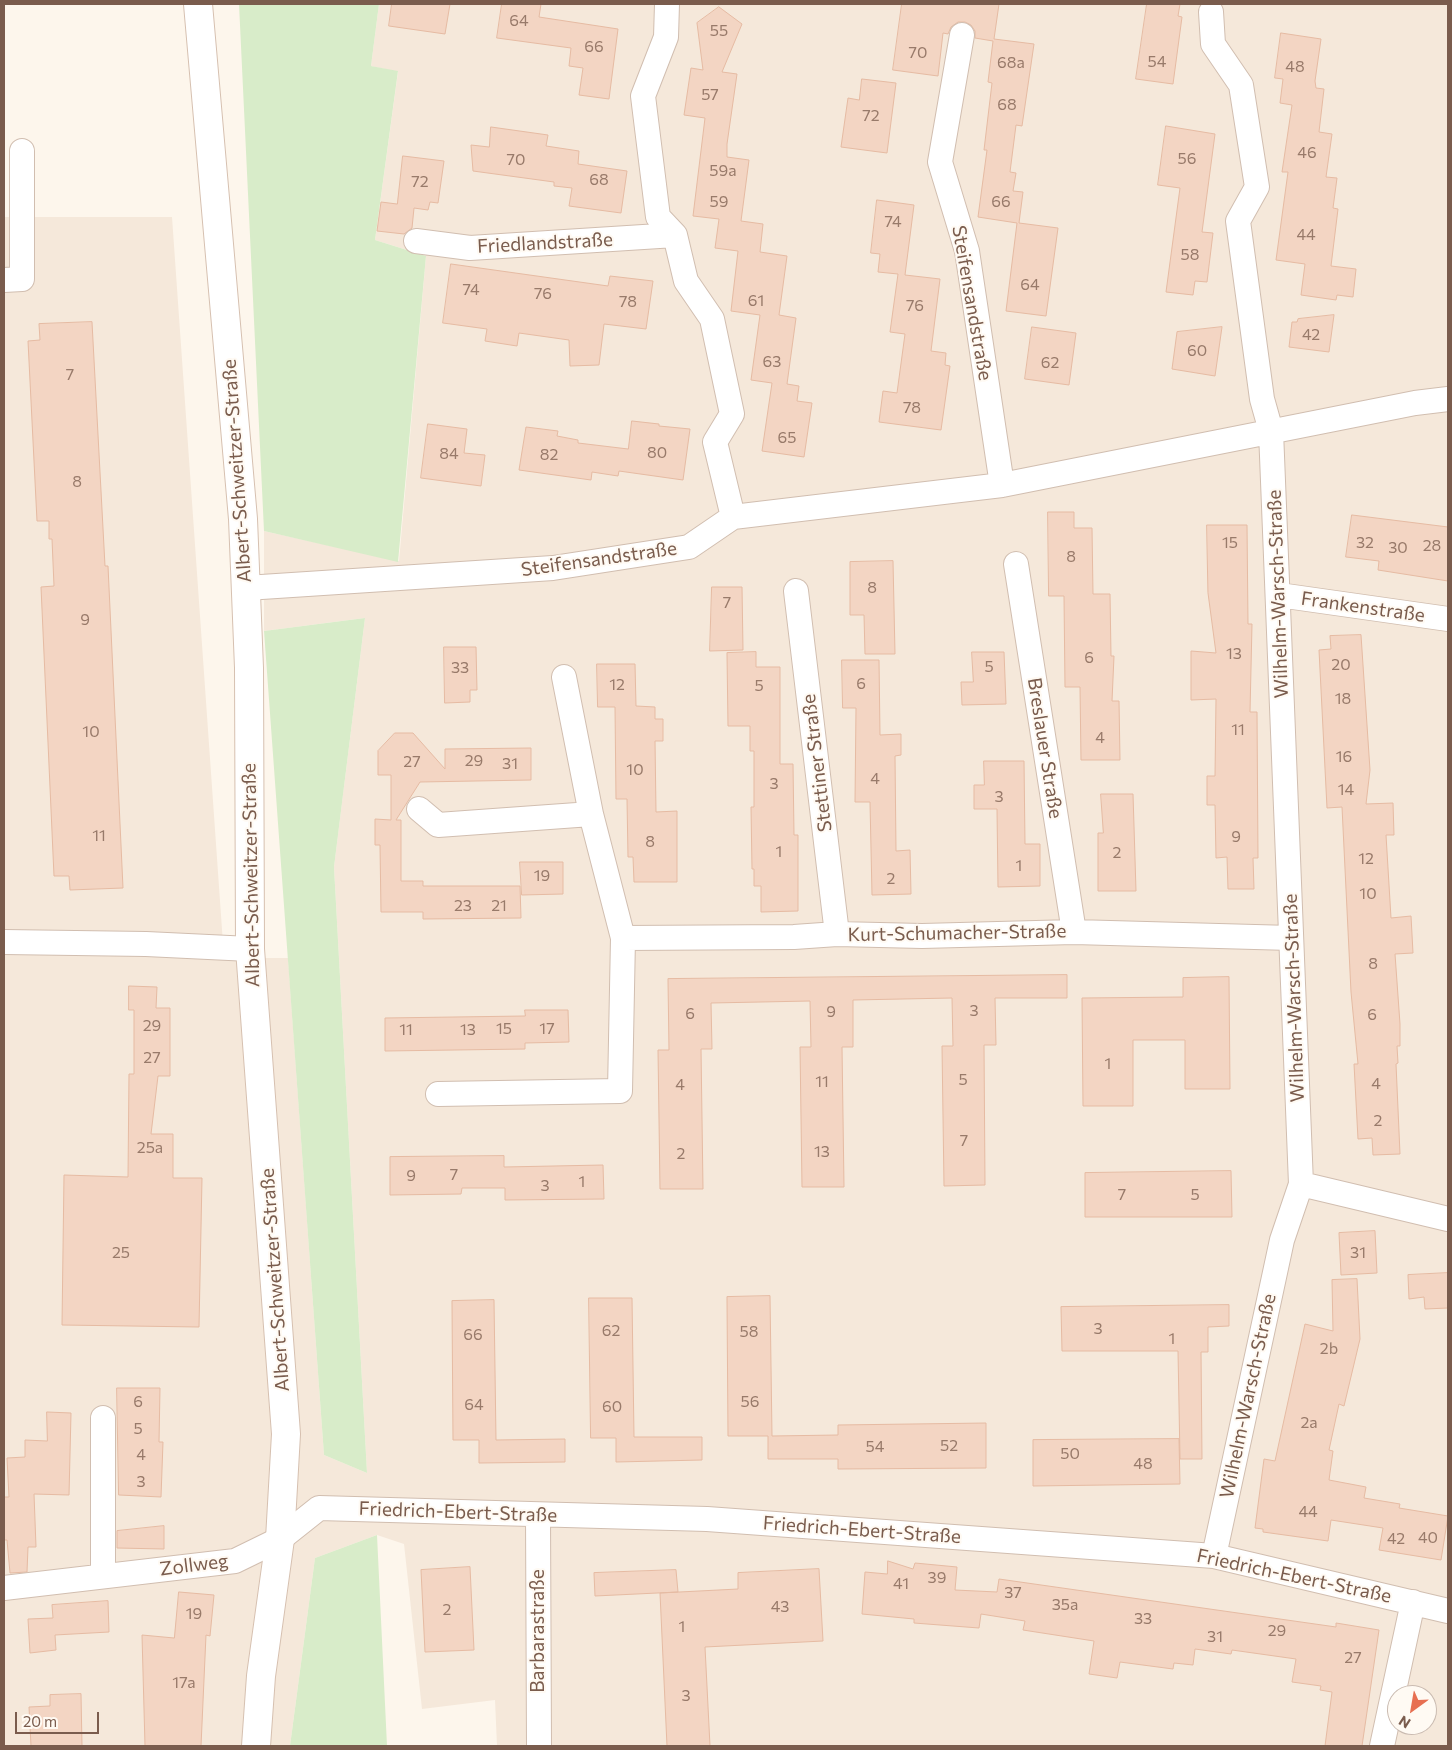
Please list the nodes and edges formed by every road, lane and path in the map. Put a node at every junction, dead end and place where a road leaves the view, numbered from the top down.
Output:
1 (198, 4) edge
2 (667, 4) edge
3 (1211, 12) dead end
4 (962, 35) dead end
5 (22, 151) dead end
6 (675, 235) junction
7 (416, 241) dead end
8 (4, 280) edge
9 (1444, 403) edge
10 (1271, 431) junction
11 (1002, 485) junction
12 (734, 517) junction
13 (1016, 564) dead end
14 (246, 588) junction
15 (796, 591) dead end
16 (1279, 595) junction
17 (1448, 619) edge
18 (564, 677) dead end
19 (419, 809) dead end
20 (591, 814) junction
21 (1074, 932) junction
22 (837, 934) junction
23 (623, 938) junction
24 (1291, 938) junction
25 (4, 942) edge
26 (250, 949) junction
27 (438, 1094) dead end
28 (1301, 1184) junction
29 (1448, 1219) edge
30 (103, 1418) dead end
31 (538, 1515) junction
32 (280, 1539) junction
33 (1214, 1556) junction
34 (103, 1575) junction
35 (4, 1588) edge
36 (1413, 1602) junction
37 (1448, 1611) edge
38 (256, 1746) edge
39 (539, 1746) edge
40 (1382, 1746) edge

1 - 14 street, Albert-Schweitzer-Straße
2 - 6 street
3 - 10 street
4 - 11 street, Steifensandstraße
5 - 8 street
6 - 7 street, Friedlandstraße
6 - 12 street
9 - 10 street, Steifensandstraße
10 - 11 street, Steifensandstraße
10 - 16 street, Wilhelm-Warsch-Straße
11 - 12 street, Steifensandstraße
12 - 14 street, Steifensandstraße
13 - 21 street, Breslauer Straße
14 - 26 street, Albert-Schweitzer-Straße
15 - 22 street, Stettiner Straße
16 - 17 street, Frankenstraße
16 - 24 street, Wilhelm-Warsch-Straße
18 - 20 street
19 - 20 street
20 - 23 street
21 - 22 street, Kurt-Schumacher-Straße
21 - 24 street, Kurt-Schumacher-Straße
22 - 23 street, Kurt-Schumacher-Straße
23 - 27 street
24 - 28 street, Wilhelm-Warsch-Straße
25 - 26 street
26 - 32 street, Albert-Schweitzer-Straße
28 - 29 street
28 - 33 street, Wilhelm-Warsch-Straße
30 - 34 street
31 - 32 street, Friedrich-Ebert-Straße
31 - 33 street, Friedrich-Ebert-Straße
31 - 39 street, Barbarastraße
32 - 34 street, Zollweg
32 - 38 street, Albert-Schweitzer-Straße
33 - 36 street, Friedrich-Ebert-Straße
34 - 35 street, Zollweg
36 - 37 street, Friedrich-Ebert-Straße
36 - 40 street

